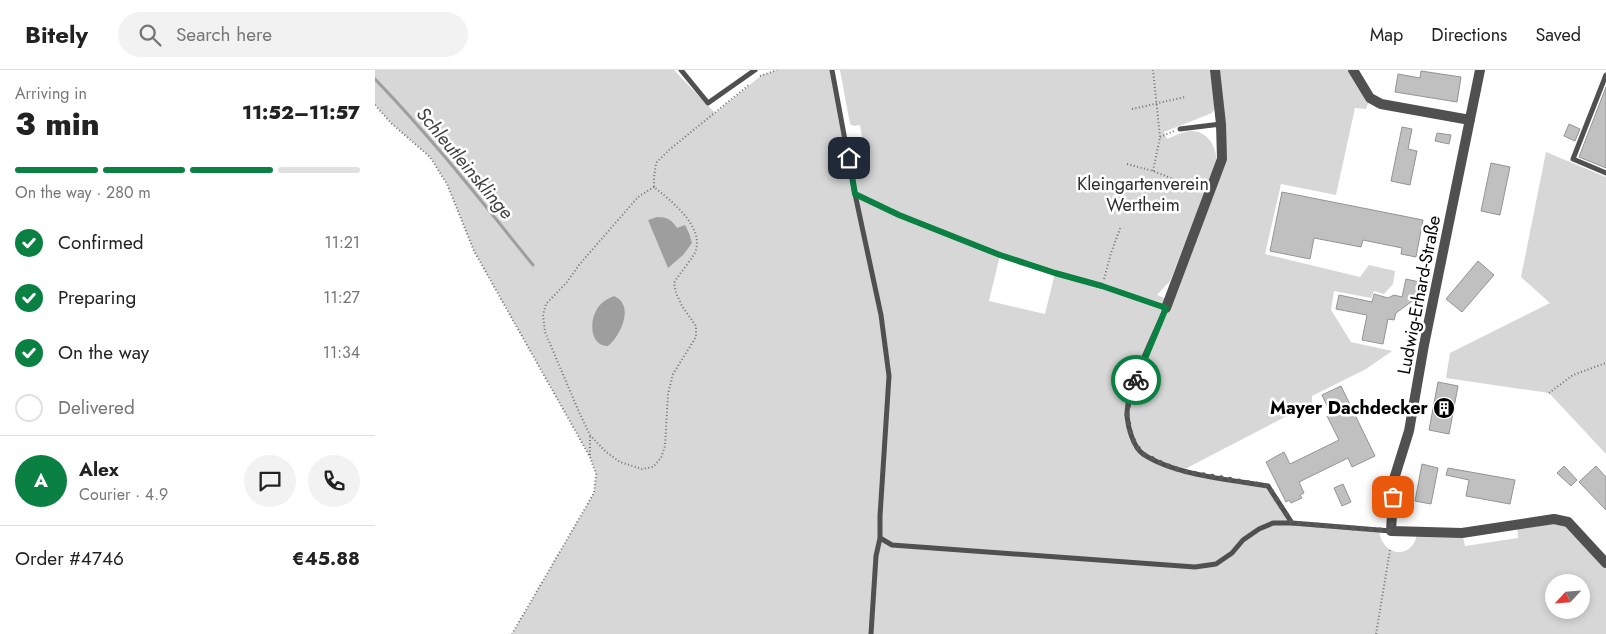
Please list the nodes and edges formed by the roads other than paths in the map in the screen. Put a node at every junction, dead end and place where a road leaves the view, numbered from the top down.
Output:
1 (681, 70) edge
2 (755, 70) edge
3 (832, 70) edge
4 (1215, 70) edge
5 (1353, 70) edge
6 (1480, 70) edge
7 (1606, 75) edge
8 (1470, 120) junction
9 (1221, 124) junction
10 (1180, 129) road end
11 (1606, 173) edge
12 (855, 194) junction
13 (1166, 308) junction
14 (1292, 523) junction
15 (1391, 531) junction
16 (880, 538) junction
17 (1606, 562) edge
18 (871, 634) edge

1 - 2 lane
3 - 12 lane
4 - 9 street
5 - 8 street
6 - 8 street, Ludwig-Erhard-Straße
7 - 11 lane
8 - 15 street, Ludwig-Erhard-Straße
9 - 10 lane
9 - 13 street
12 - 13 lane
12 - 16 lane
13 - 14 lane
14 - 15 lane
14 - 16 lane
15 - 17 street
16 - 18 lane

